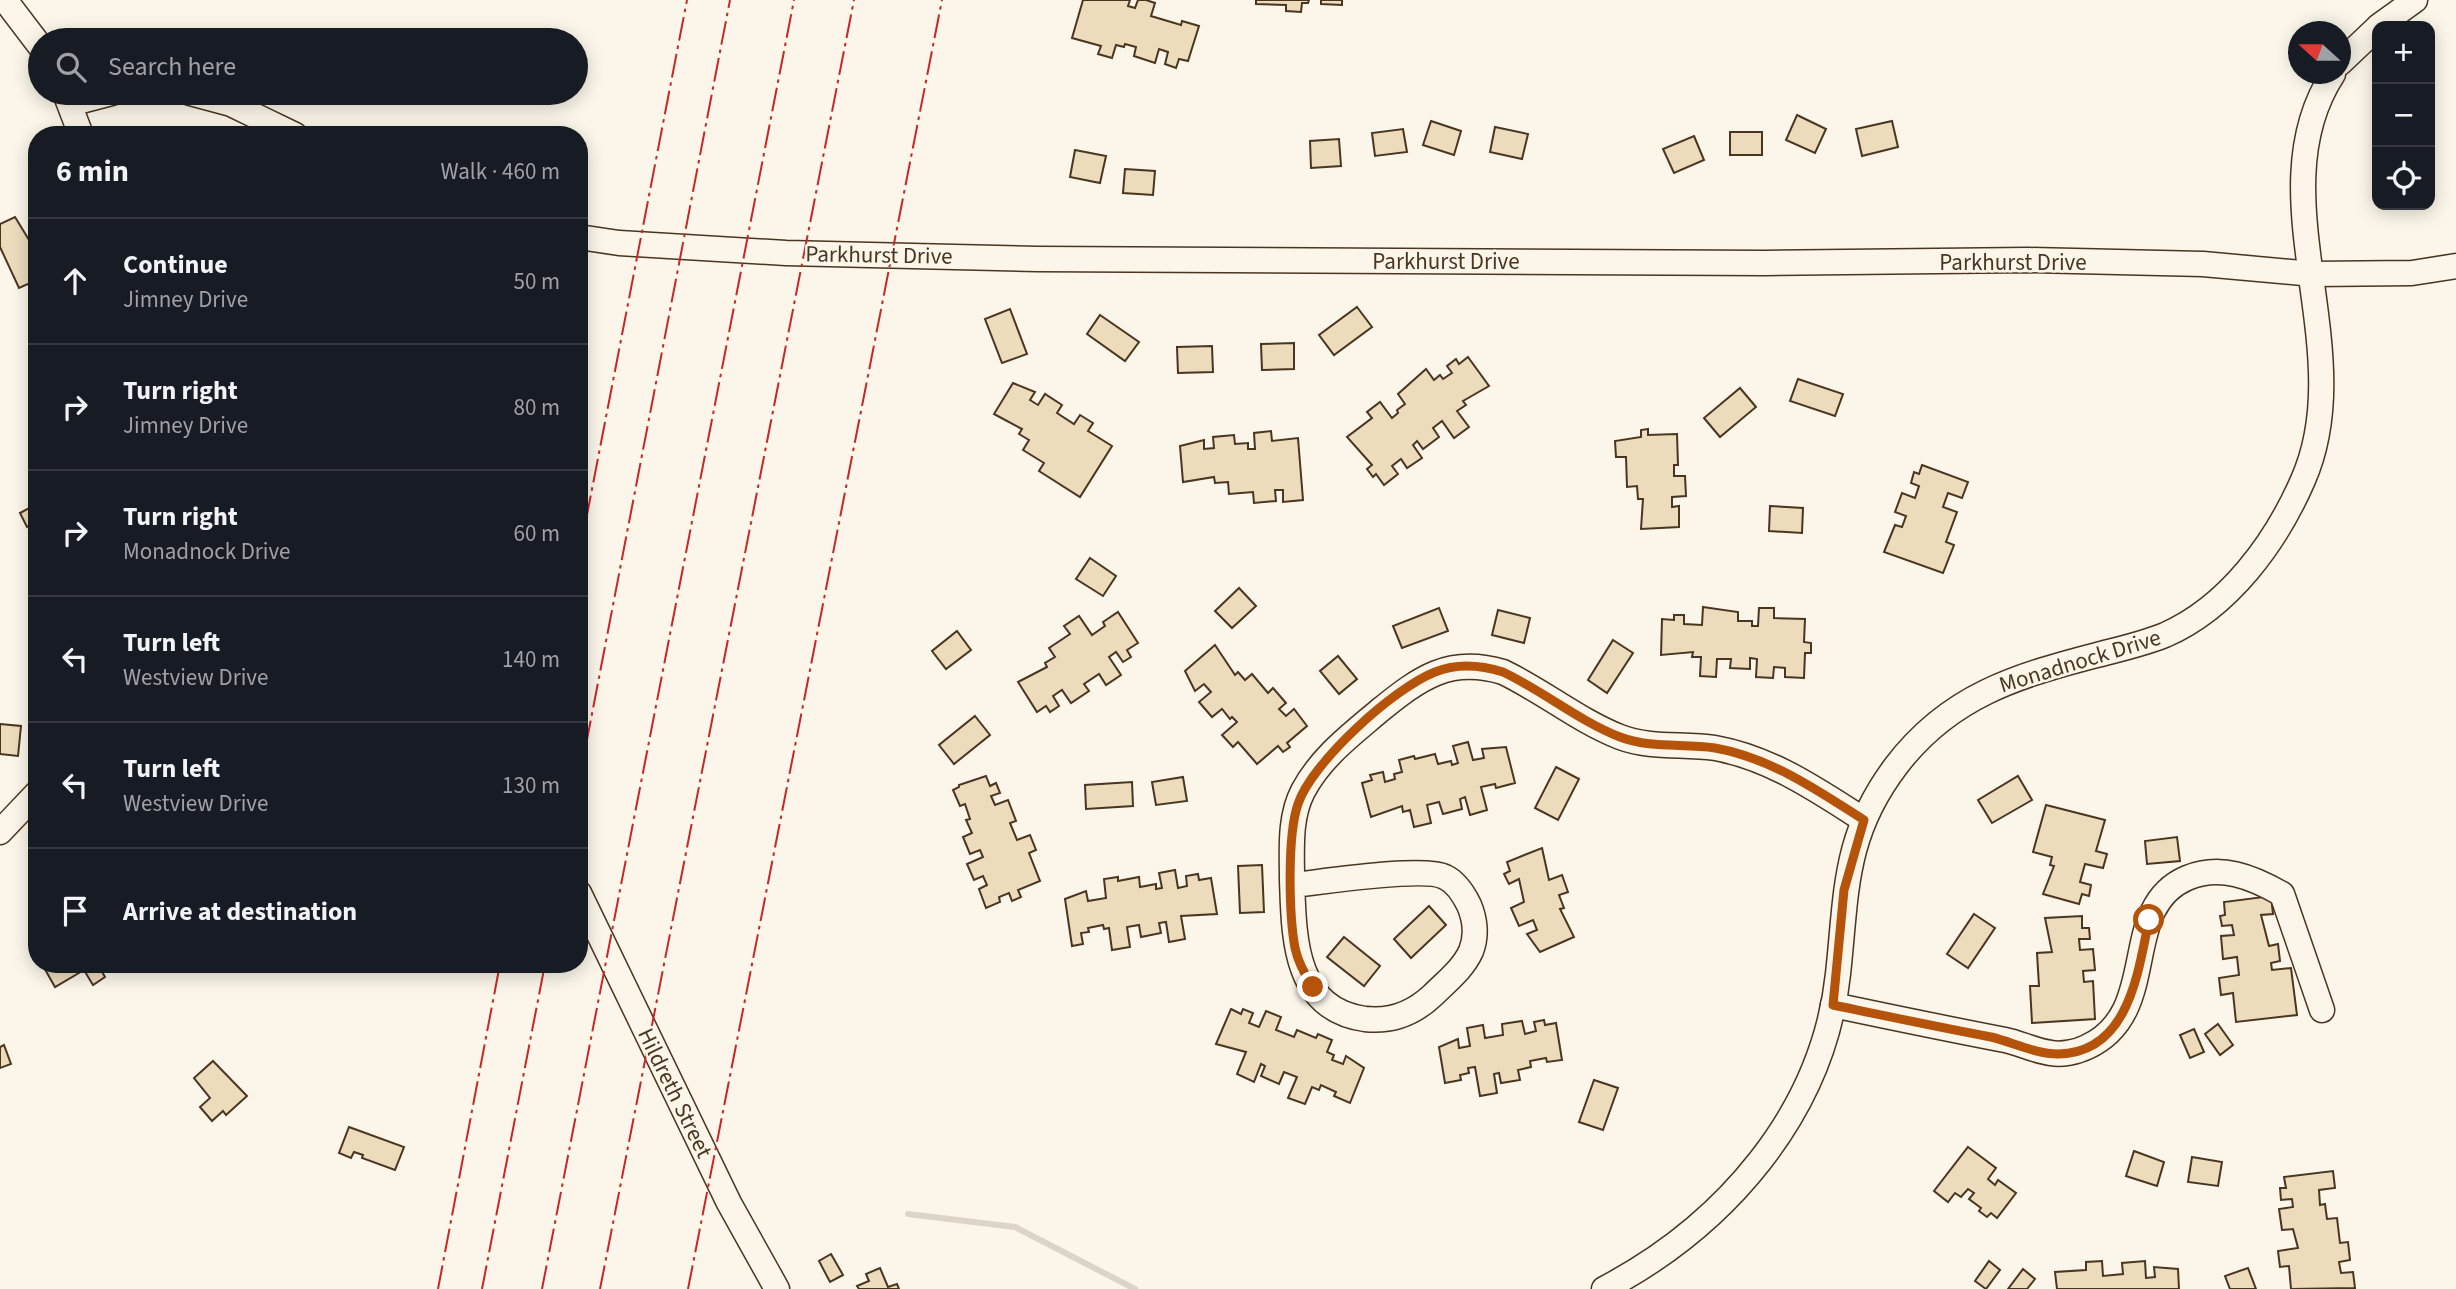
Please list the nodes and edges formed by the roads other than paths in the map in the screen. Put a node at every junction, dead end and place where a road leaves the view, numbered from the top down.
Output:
1 (5, 0) edge
2 (2415, 0) edge
3 (2386, 21) edge
4 (28, 30) edge
5 (2372, 33) edge
6 (2351, 53) edge
7 (2328, 84) edge
8 (70, 105) edge
9 (233, 105) edge
10 (78, 126) edge
11 (276, 126) edge
12 (588, 238) edge
13 (2456, 266) edge
14 (2313, 274) junction
15 (28, 802) edge
16 (1864, 820) junction
17 (0, 832) edge
18 (1293, 885) junction
19 (588, 912) edge
20 (1833, 1005) junction
21 (2322, 1010) dead end
22 (777, 1289) edge
23 (1604, 1289) edge

1 - 4 street
2 - 3 street
5 - 6 street
7 - 14 street, Monadnock Drive
8 - 10 street
9 - 11 street
12 - 14 street, Parkhurst Drive
13 - 14 street
14 - 16 street, Monadnock Drive
15 - 17 street
16 - 18 street
16 - 20 street, Monadnock Drive
18 - 18 street
19 - 22 street, Hildreth Street
20 - 21 street
20 - 23 street, Monadnock Drive

